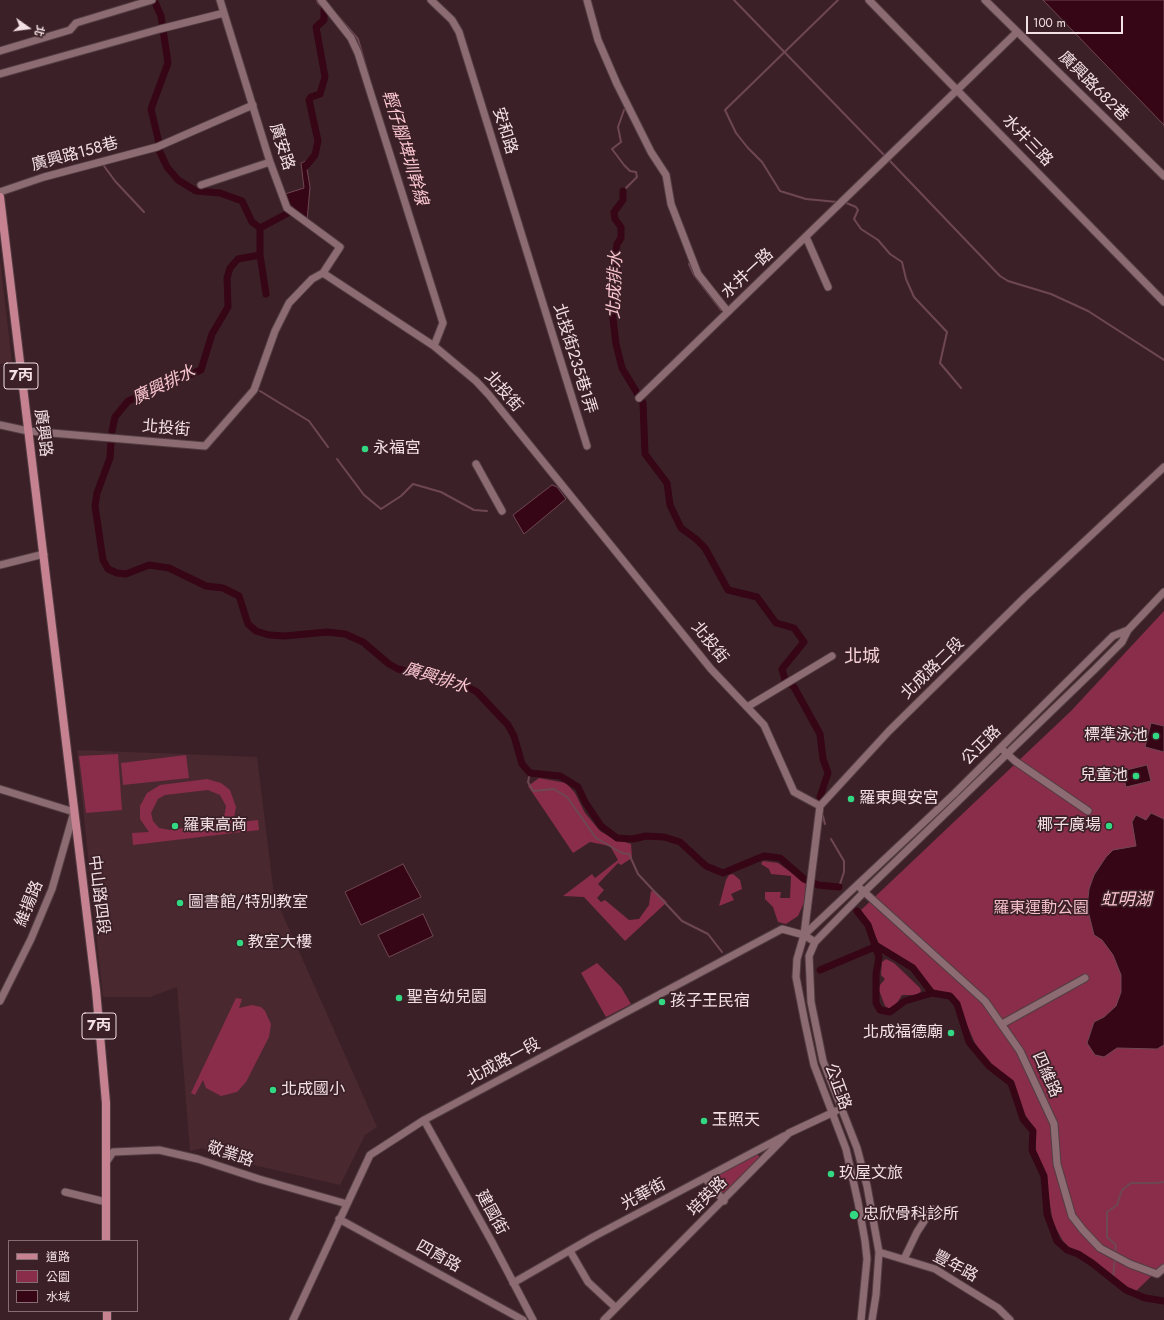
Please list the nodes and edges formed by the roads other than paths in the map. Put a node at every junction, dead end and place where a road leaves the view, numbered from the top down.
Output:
1 (151, 0) edge
2 (220, 0) edge
3 (321, 0) edge
4 (431, 0) edge
5 (587, 0) edge
6 (869, 0) edge
7 (986, 0) edge
8 (224, 13) junction
9 (1017, 32) junction
10 (0, 51) edge
11 (0, 74) edge
12 (958, 91) junction
13 (253, 105) junction
14 (270, 162) junction
15 (1164, 176) edge
16 (201, 185) dead end
17 (0, 192) edge
18 (0, 197) edge
19 (806, 237) junction
20 (323, 274) junction
21 (535, 280) joint
22 (828, 286) dead end
23 (1164, 302) edge
24 (728, 312) junction
25 (434, 346) junction
26 (641, 396) dead end
27 (0, 425) edge
28 (28, 431) junction
29 (587, 446) dead end
30 (476, 464) dead end
31 (1164, 467) edge
32 (502, 511) dead end
33 (44, 554) junction
34 (0, 565) edge
35 (1164, 592) edge
36 (1128, 630) junction
37 (832, 656) dead end
38 (747, 707) junction
39 (1000, 747) junction
40 (1006, 753) junction
41 (0, 789) edge
42 (820, 806) junction
43 (1088, 811) dead end
44 (74, 812) junction
45 (857, 885) junction
46 (864, 892) junction
47 (804, 935) junction
48 (815, 942) junction
49 (1085, 978) dead end
50 (0, 1001) edge
51 (1002, 1024) junction
52 (841, 1108) junction
53 (832, 1113) junction
54 (424, 1120) junction
55 (790, 1133) junction
56 (107, 1161) junction
57 (705, 1178) junction
58 (66, 1192) dead end
59 (724, 1201) junction
60 (106, 1202) junction
61 (347, 1204) junction
62 (932, 1208) dead end
63 (339, 1219) junction
64 (106, 1240) edge
65 (570, 1251) junction
66 (879, 1252) junction
67 (904, 1259) junction
68 (1164, 1268) edge
69 (513, 1283) junction
70 (616, 1308) junction
71 (295, 1319) edge
72 (523, 1320) edge
73 (533, 1320) edge
74 (604, 1320) edge
75 (861, 1320) edge
76 (872, 1320) edge
77 (1010, 1320) edge

1 - 10 street
2 - 8 street, 廣安路
3 - 25 street
4 - 21 street, 安和路
5 - 24 street, 水井一路
6 - 12 street, 水井三路
7 - 9 street, 廣興路682巷
8 - 11 street
8 - 13 street, 廣安路
9 - 12 street, 水井一路
9 - 15 street, 廣興路682巷
12 - 19 street, 水井一路
12 - 23 street, 水井三路
13 - 14 street, 廣安路
13 - 17 street, 廣興路158巷
14 - 16 street
14 - 20 street, 廣安路
18 - 28 main road, 廣興路 / 7丙
19 - 22 street
19 - 24 street, 水井一路
20 - 25 street, 北投街
20 - 28 street, 北投街
21 - 29 street, 北投街235巷1弄
24 - 26 street
25 - 38 street, 北投街
27 - 28 street, 北投街
28 - 33 main road, 廣興路 / 7丙
30 - 32 street
31 - 42 street, 北成路二段
33 - 34 street
33 - 44 main road, 中山路四段 / 7丙
35 - 36 street, 公正路
36 - 39 street, 公正路
36 - 40 street, 公正路
37 - 38 street
38 - 42 street, 北投街
39 - 40 street
39 - 45 street, 公正路
40 - 43 street
40 - 46 street, 公正路
41 - 44 street
42 - 47 street
44 - 50 street, 維揚路
44 - 56 main road, 中山路四段 / 7丙
45 - 46 street
45 - 47 street, 公正路
46 - 48 street, 公正路
46 - 51 street, 四維路
47 - 48 street, 北成路一段
47 - 53 street, 公正路
47 - 54 street, 北成路一段
48 - 52 street, 公正路
49 - 51 street
51 - 68 street, 四維路
52 - 53 street, 培英路
52 - 66 street, 公正路
53 - 55 street, 培英路
53 - 75 street, 公正路
54 - 61 street, 北成路一段
54 - 69 street, 建國街
55 - 57 street, 光華街
55 - 59 street, 培英路
56 - 60 main road, 中山路四段 / 7丙
56 - 61 street, 敬業路
57 - 59 street
57 - 65 street, 光華街
58 - 60 street
59 - 70 street, 培英路
60 - 64 main road, 中山路四段 / 7丙
61 - 63 street, 北成路一段
62 - 67 street
63 - 71 street, 北成路一段
63 - 72 street, 四育路
65 - 69 street, 光華街
65 - 70 street
66 - 67 street, 豐年路
66 - 76 street, 公正路
67 - 77 street, 豐年路
69 - 73 street, 建國街
70 - 74 street, 培英路

